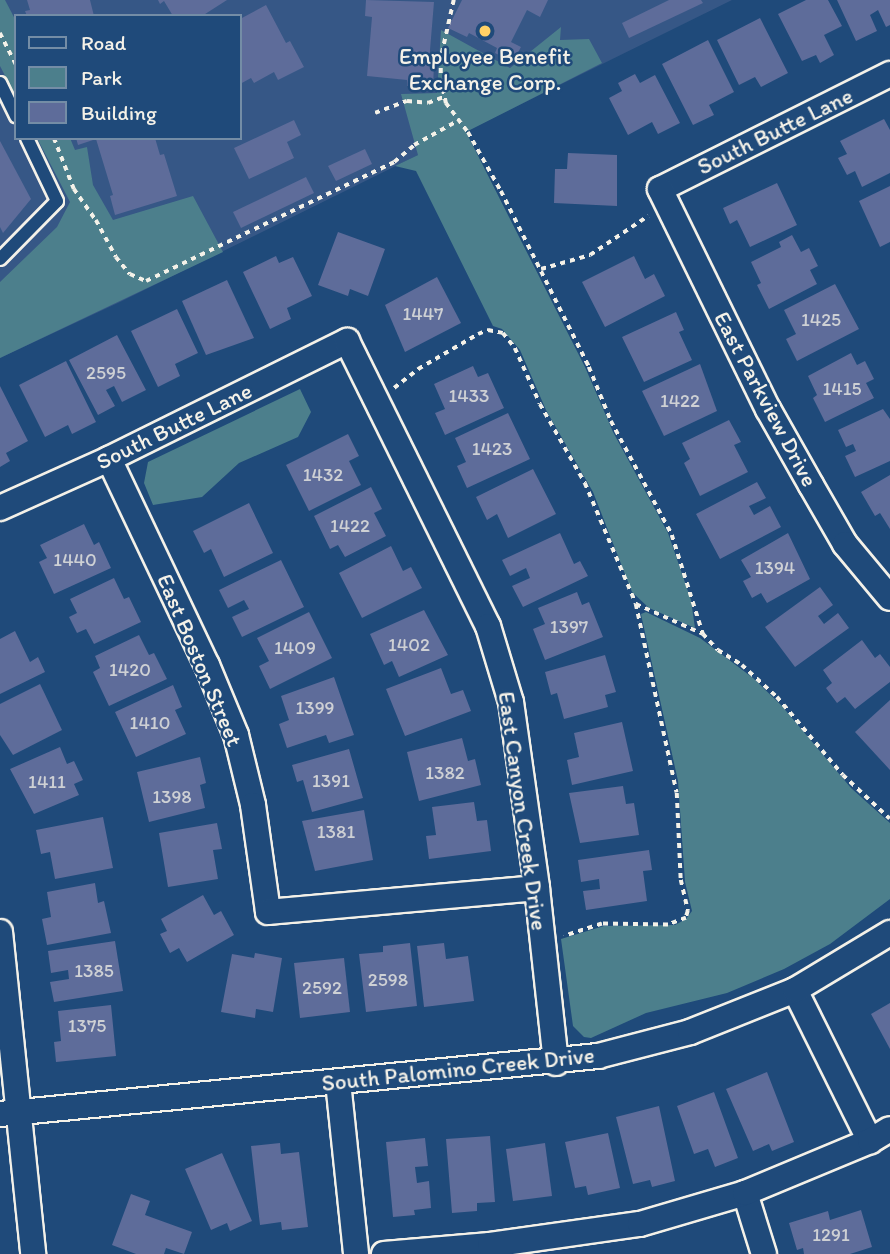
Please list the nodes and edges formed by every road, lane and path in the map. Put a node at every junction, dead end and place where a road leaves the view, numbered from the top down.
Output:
1 (454, 0) edge
2 (0, 33) edge
3 (14, 60) edge
4 (890, 74) edge
5 (0, 83) edge
6 (444, 97) junction
7 (14, 112) edge
8 (375, 113) dead end
9 (459, 120) junction
10 (27, 140) edge
11 (55, 140) edge
12 (660, 188) joint
13 (650, 214) dead end
14 (0, 259) edge
15 (540, 269) junction
16 (347, 341) joint
17 (392, 389) dead end
18 (109, 459) junction
19 (0, 508) edge
20 (890, 598) edge
21 (636, 604) junction
22 (703, 634) junction
23 (890, 818) edge
24 (537, 888) junction
25 (0, 932) edge
26 (890, 933) edge
27 (558, 936) dead end
28 (795, 990) junction
29 (556, 1063) junction
30 (338, 1082) junction
31 (8, 1113) edge
32 (880, 1135) edge
33 (745, 1193) junction
34 (490, 1250) edge
35 (33, 1254) edge
36 (356, 1254) edge
37 (384, 1254) edge
38 (764, 1254) edge

1 - 6 path
2 - 3 path
4 - 12 street, South Butte Lane
5 - 7 lane
6 - 8 path
6 - 9 path
9 - 11 path
9 - 15 path
10 - 14 lane
12 - 20 street, East Parkview Drive
13 - 15 path
15 - 22 path
16 - 18 street, South Butte Lane
16 - 24 street, East Canyon Creek Drive
17 - 21 path
18 - 19 street, South Butte Lane
18 - 24 street, East Boston Street
21 - 22 path
21 - 27 path
22 - 23 path
24 - 29 street, East Canyon Creek Drive
25 - 31 street
26 - 28 street, South Palomino Creek Drive
28 - 29 street, South Palomino Creek Drive
28 - 32 street
29 - 30 street, South Palomino Creek Drive
30 - 31 street, South Palomino Creek Drive
30 - 36 street
31 - 35 street
32 - 33 street
33 - 34 street
33 - 38 street
34 - 37 street

